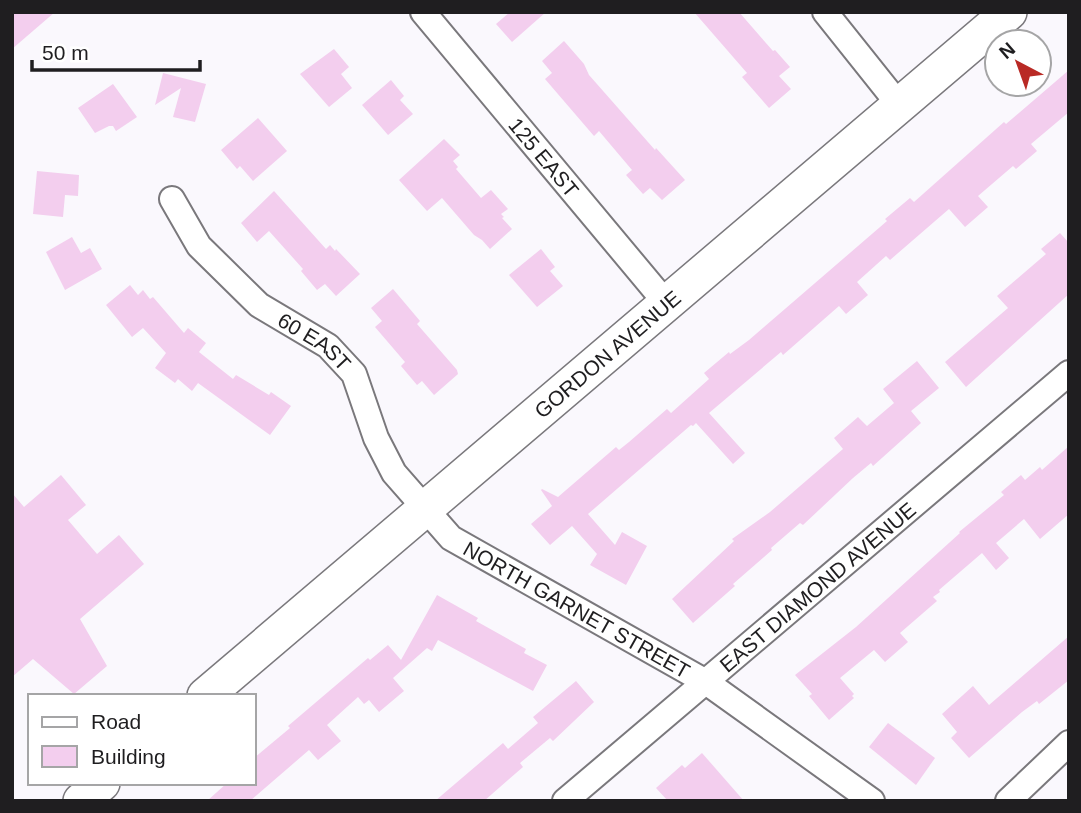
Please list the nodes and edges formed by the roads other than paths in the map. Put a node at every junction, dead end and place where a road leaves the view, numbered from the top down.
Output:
1 (423, 12) edge
2 (825, 12) edge
3 (1009, 12) edge
4 (900, 106) junction
5 (172, 199) dead end
6 (666, 303) junction
7 (1069, 373) edge
8 (424, 509) junction
9 (706, 682) junction
10 (207, 694) edge
11 (1069, 743) edge
12 (100, 785) edge
13 (81, 801) edge
14 (565, 801) edge
15 (872, 801) edge
16 (1008, 801) edge

1 - 6 street, 125 EAST
2 - 4 street
3 - 4 main road, GORDON AVENUE
4 - 6 main road, GORDON AVENUE
5 - 8 street, 60 EAST
6 - 8 main road, GORDON AVENUE
7 - 9 street, EAST DIAMOND AVENUE
8 - 9 street, NORTH GARNET STREET
8 - 10 main road, GORDON AVENUE
9 - 14 street, EAST DIAMOND AVENUE
9 - 15 street, NORTH GARNET STREET
11 - 16 street
12 - 13 main road

